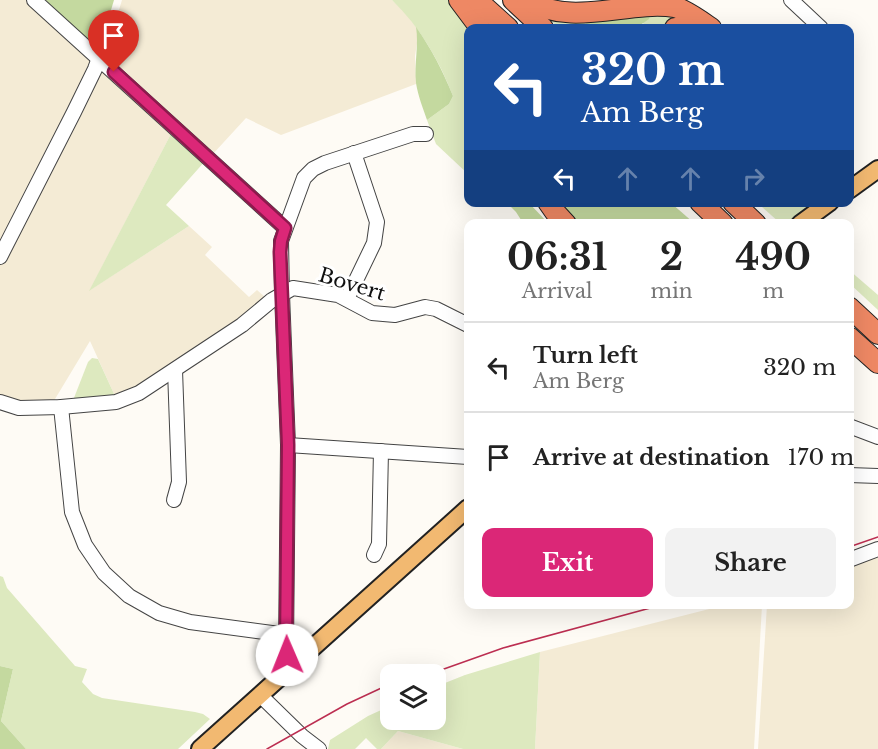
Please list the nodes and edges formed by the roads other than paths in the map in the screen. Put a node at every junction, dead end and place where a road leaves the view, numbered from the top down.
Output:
1 (34, 0) edge
2 (459, 0) edge
3 (477, 0) edge
4 (513, 0) edge
5 (527, 0) edge
6 (791, 0) edge
7 (477, 24) edge
8 (504, 24) edge
9 (539, 24) edge
10 (705, 24) edge
11 (817, 24) edge
12 (99, 58) junction
13 (426, 135) dead end
14 (354, 153) junction
15 (878, 169) edge
16 (854, 186) edge
17 (545, 207) edge
18 (552, 207) edge
19 (705, 207) edge
20 (737, 207) edge
21 (823, 207) edge
22 (554, 219) edge
23 (561, 219) edge
24 (718, 219) edge
25 (750, 219) edge
26 (807, 219) edge
27 (285, 228) junction
28 (0, 257) edge
29 (282, 294) junction
30 (347, 299) junction
31 (854, 312) edge
32 (464, 323) edge
33 (878, 334) edge
34 (854, 341) edge
35 (878, 363) edge
36 (175, 370) junction
37 (0, 402) edge
38 (61, 406) junction
39 (854, 428) edge
40 (878, 437) edge
41 (288, 445) junction
42 (381, 451) junction
43 (464, 457) edge
44 (854, 475) edge
45 (878, 476) edge
46 (174, 500) dead end
47 (464, 512) edge
48 (878, 549) edge
49 (375, 555) dead end
50 (854, 558) edge
51 (287, 635) junction
52 (293, 665) junction
53 (260, 695) junction
54 (200, 749) edge
55 (320, 749) edge

1 - 12 street
2 - 7 highway
3 - 8 highway
4 - 9 highway
5 - 10 highway
6 - 11 street
12 - 27 street
12 - 28 street
13 - 14 street
14 - 27 street
14 - 30 street
15 - 16 main road
17 - 22 highway
18 - 23 highway
19 - 24 highway
20 - 25 highway
21 - 26 main road
27 - 29 street
29 - 30 street, Bovert
29 - 36 street
29 - 41 street
30 - 32 street, Bovert
31 - 33 highway
34 - 35 highway
36 - 38 street
36 - 46 street
37 - 38 street
38 - 51 street
39 - 40 street
41 - 42 street
41 - 51 street
42 - 43 street
42 - 49 street
44 - 45 street
47 - 52 main road
48 - 50 street
51 - 52 street
52 - 53 main road
53 - 54 main road
53 - 55 street

